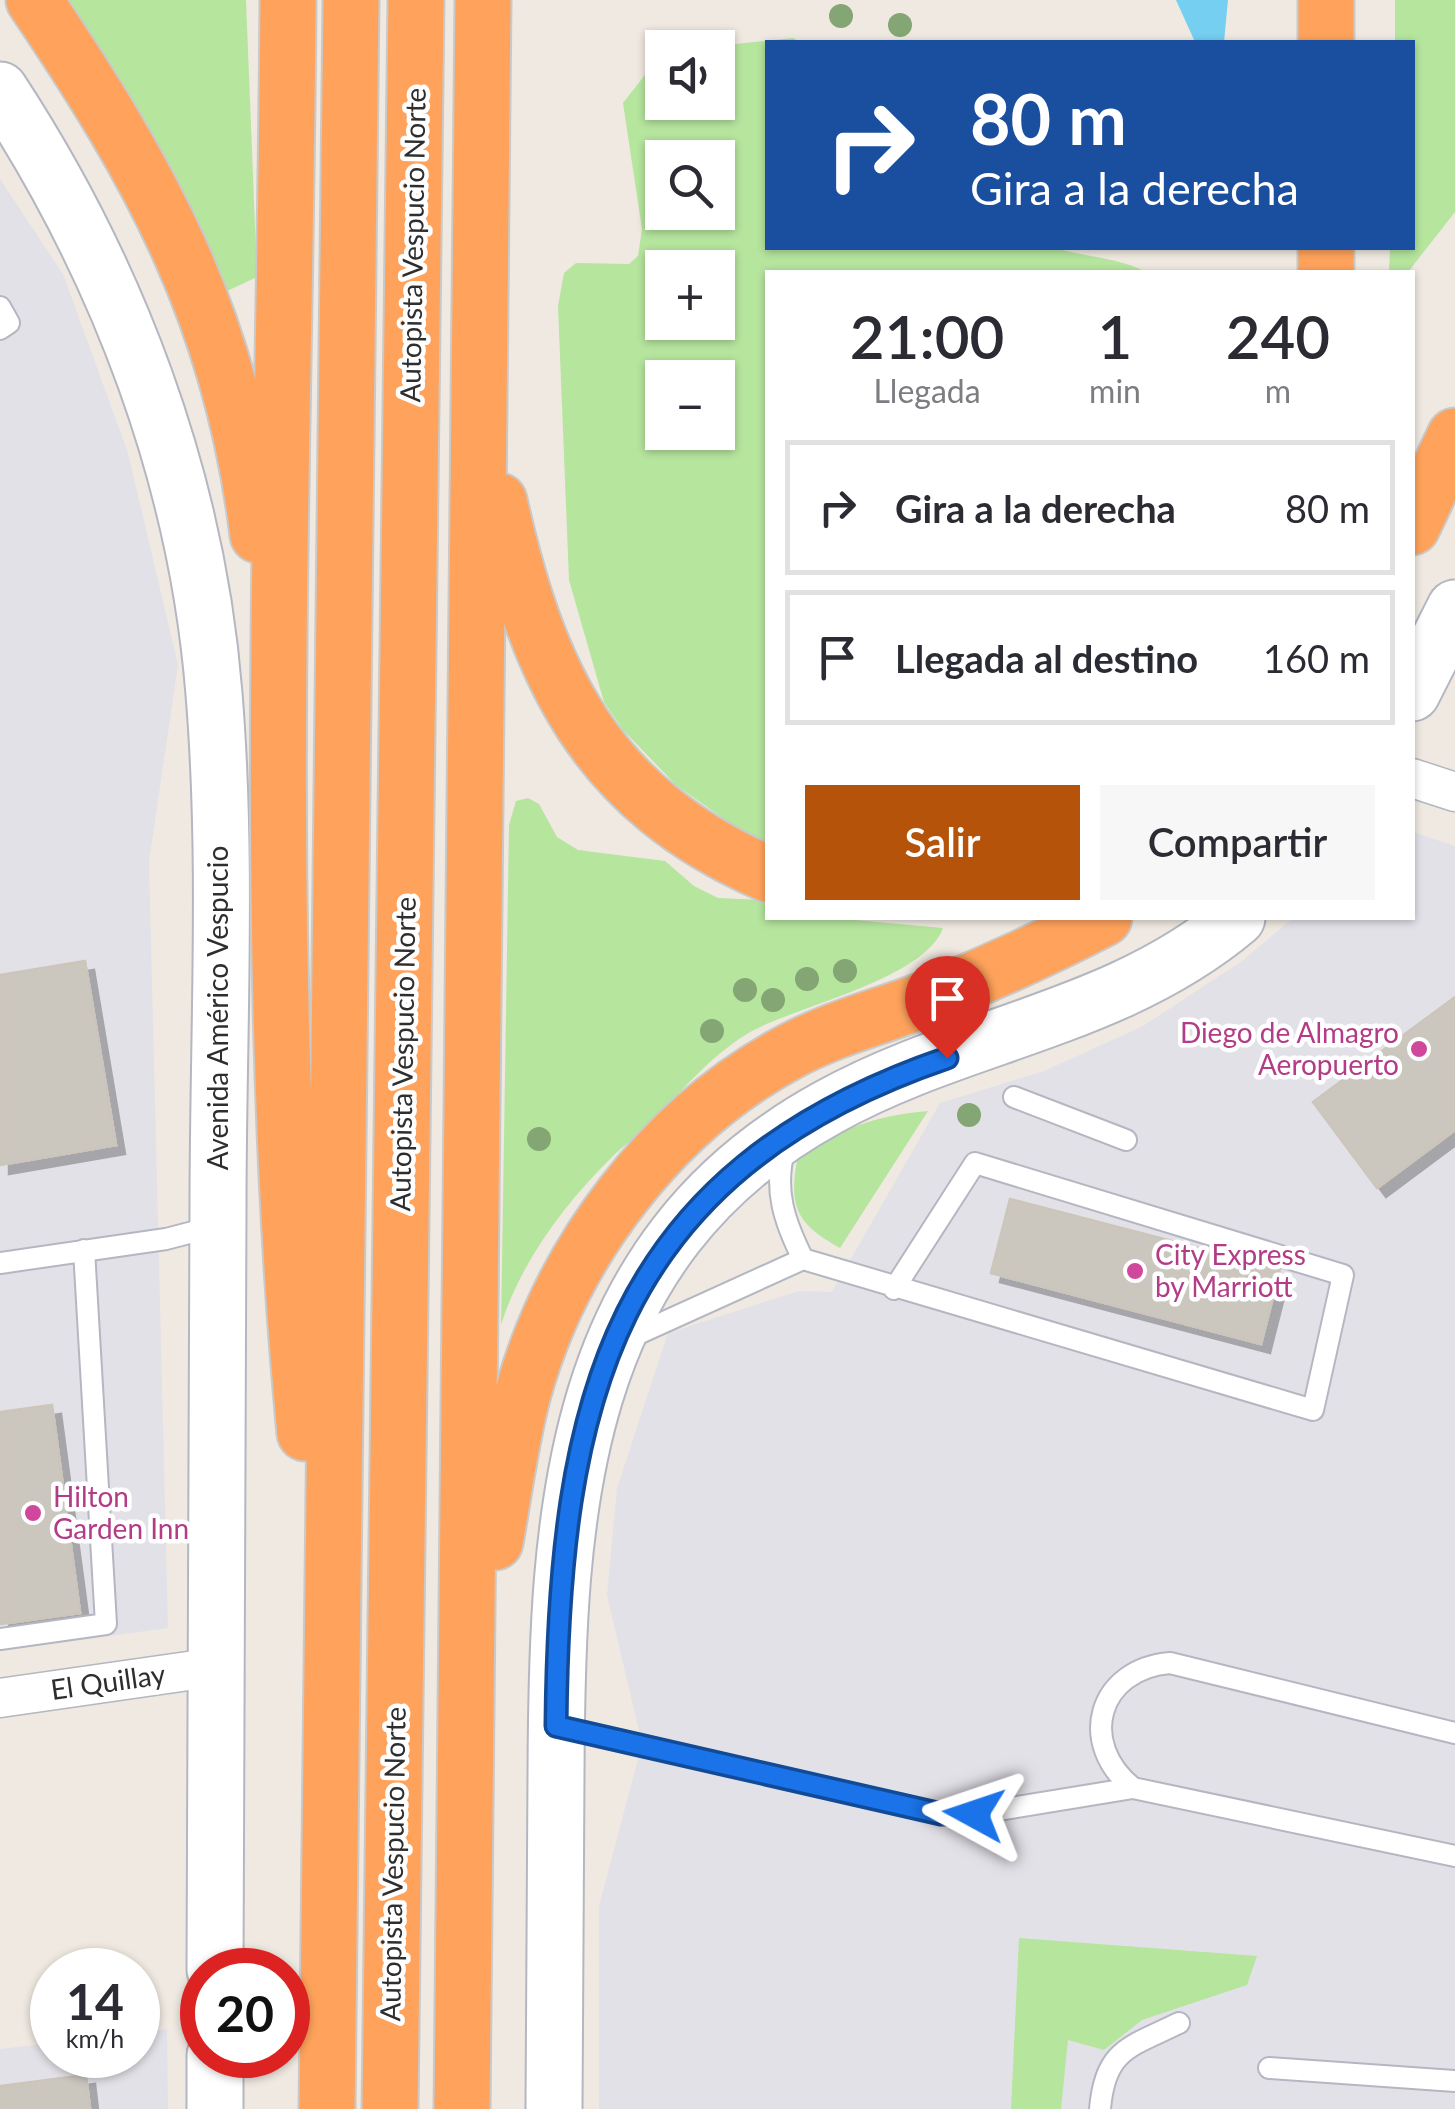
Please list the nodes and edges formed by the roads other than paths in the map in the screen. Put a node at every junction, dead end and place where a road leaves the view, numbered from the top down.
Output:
1 (34, 0) edge
2 (288, 0) edge
3 (351, 0) edge
4 (416, 0) edge
5 (483, 0) edge
6 (1326, 0) edge
7 (1326, 40) edge
8 (0, 90) edge
9 (0, 307) edge
10 (0, 329) edge
11 (479, 398) junction
12 (1455, 436) edge
13 (1415, 521) edge
14 (1455, 608) edge
15 (1415, 688) edge
16 (1415, 779) edge
17 (1455, 792) edge
18 (280, 823) junction
19 (765, 872) edge
20 (1100, 920) edge
21 (1234, 920) edge
22 (1014, 1097) dead end
23 (791, 1129) junction
24 (1126, 1140) dead end
25 (218, 1226) junction
26 (84, 1250) junction
27 (803, 1259) junction
28 (0, 1262) edge
29 (894, 1288) junction
30 (608, 1348) junction
31 (0, 1639) edge
32 (216, 1666) junction
33 (468, 1688) junction
34 (0, 1698) edge
35 (332, 1719) junction
36 (556, 1726) junction
37 (1455, 1733) edge
38 (1132, 1788) junction
39 (1455, 1856) edge
40 (215, 1948) edge
41 (1180, 2023) dead end
42 (1270, 2068) dead end
43 (215, 2078) edge
44 (1455, 2081) edge
45 (215, 2109) edge
46 (327, 2109) edge
47 (390, 2109) edge
48 (462, 2109) edge
49 (554, 2109) edge
50 (1100, 2109) edge

1 - 18 highway
2 - 18 highway
3 - 35 highway
4 - 47 highway, Autopista Vespucio Norte
5 - 11 highway
6 - 7 highway
8 - 25 street, Avenida Américo Vespucio
9 - 10 lane
11 - 19 highway
11 - 33 highway
12 - 13 highway
14 - 15 street
16 - 17 street
18 - 35 highway
20 - 33 highway
21 - 23 street
22 - 24 lane
23 - 27 lane
23 - 30 street
25 - 26 lane
25 - 32 street, Avenida Américo Vespucio
26 - 28 lane
26 - 31 lane
27 - 29 lane
27 - 30 lane
29 - 29 lane
30 - 36 street
32 - 34 street, El Quillay
32 - 40 street, Avenida Américo Vespucio
33 - 48 highway
35 - 46 highway
36 - 38 lane
36 - 49 street
37 - 38 lane
38 - 39 lane
41 - 50 lane
42 - 44 lane
43 - 45 street

